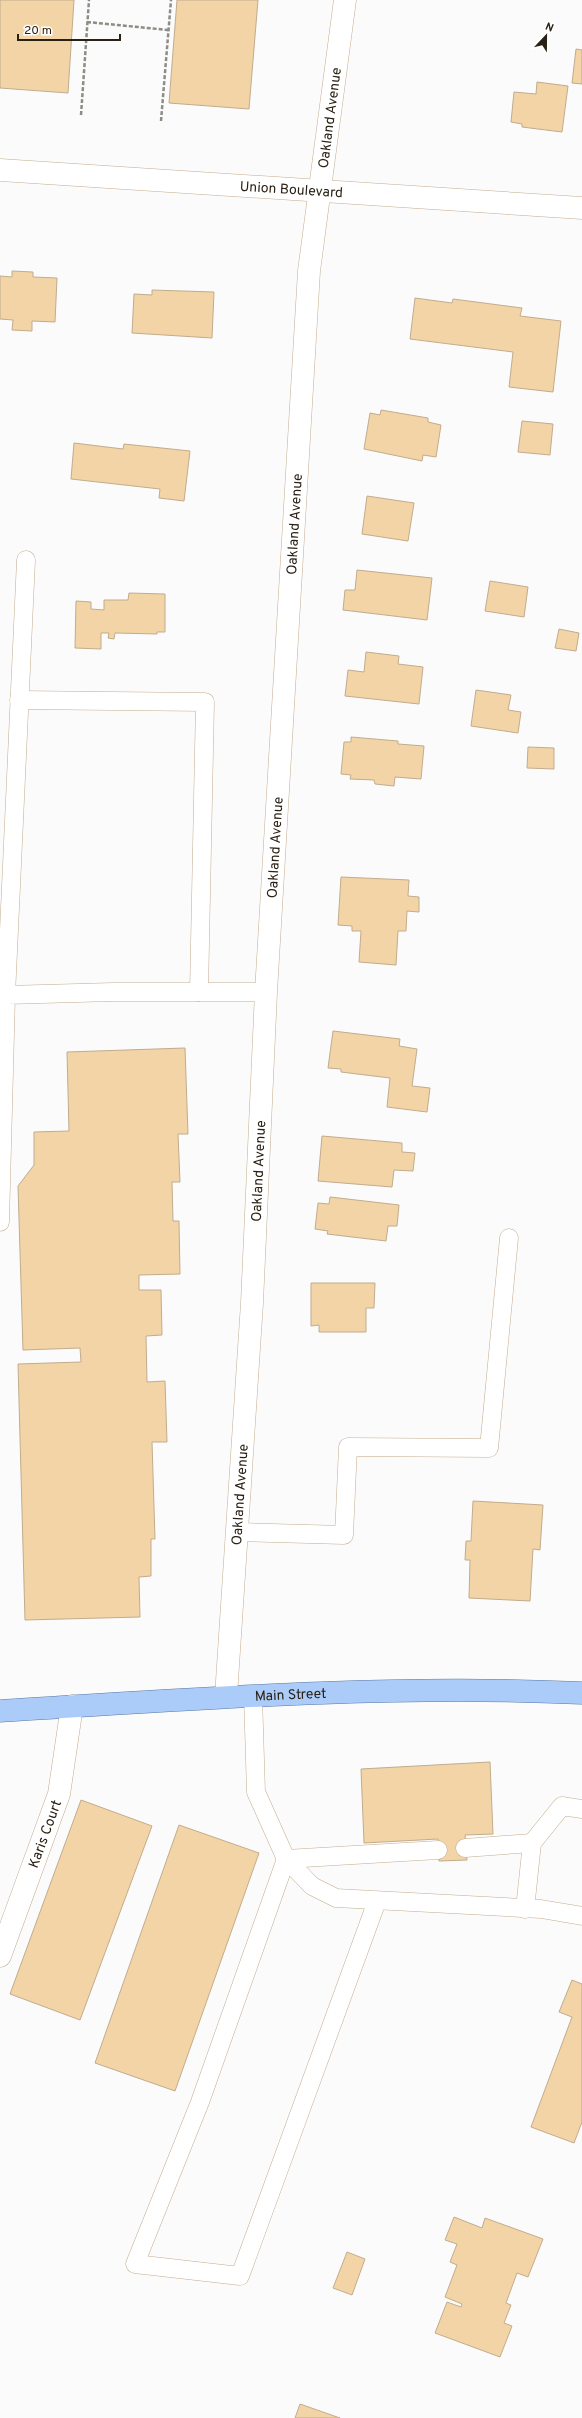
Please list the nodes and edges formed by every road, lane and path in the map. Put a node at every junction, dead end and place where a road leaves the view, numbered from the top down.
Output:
1 (89, 0) edge
2 (171, 0) edge
3 (345, 0) edge
4 (87, 22) junction
5 (168, 30) junction
6 (81, 116) dead end
7 (161, 121) dead end
8 (0, 170) edge
9 (320, 190) junction
10 (582, 208) edge
11 (26, 560) dead end
12 (19, 700) junction
13 (199, 992) junction
14 (266, 992) junction
15 (6, 995) junction
16 (0, 1222) edge
17 (509, 1238) dead end
18 (237, 1532) junction
19 (582, 1693) edge
20 (226, 1696) junction
21 (253, 1696) junction
22 (72, 1706) junction
23 (0, 1711) edge
24 (582, 1809) edge
25 (532, 1843) junction
26 (465, 1848) dead end
27 (438, 1850) dead end
28 (286, 1859) junction
29 (376, 1901) junction
30 (526, 1908) junction
31 (582, 1916) edge
32 (0, 1956) edge

1 - 4 path
2 - 5 path
3 - 9 street, Oakland Avenue
4 - 5 path
4 - 6 path
5 - 7 path
8 - 9 street, Union Boulevard
9 - 10 street, Union Boulevard
9 - 14 street, Oakland Avenue
11 - 12 lane
12 - 13 lane
12 - 15 lane
13 - 14 lane
13 - 15 lane
14 - 18 street, Oakland Avenue
15 - 16 lane
17 - 18 lane
18 - 20 street, Oakland Avenue
19 - 21 main road, Main Street
20 - 21 main road, Main Street
20 - 22 main road, Main Street
21 - 28 lane
22 - 23 main road, Main Street
22 - 32 street, Karis Court
24 - 25 lane
25 - 26 lane
25 - 30 lane
27 - 28 lane
28 - 29 lane
28 - 29 lane
29 - 30 lane
30 - 31 lane

